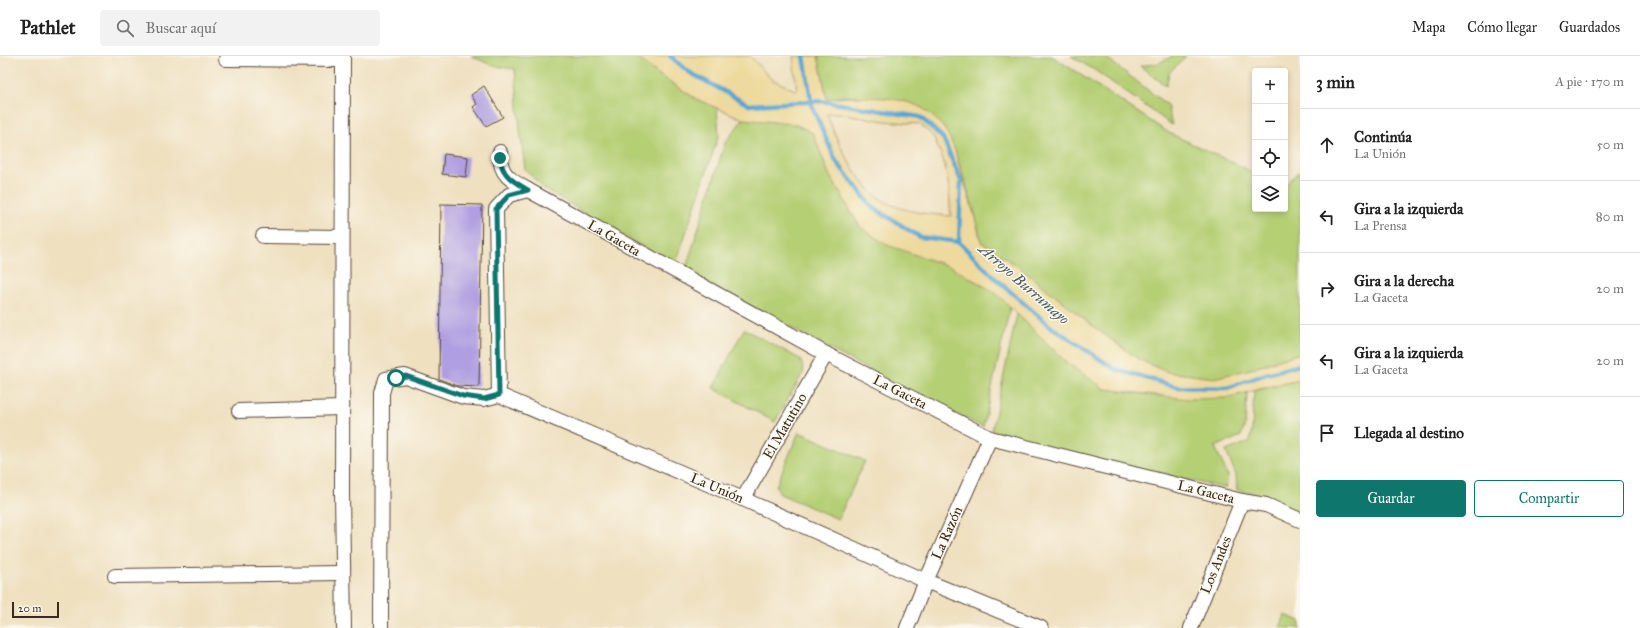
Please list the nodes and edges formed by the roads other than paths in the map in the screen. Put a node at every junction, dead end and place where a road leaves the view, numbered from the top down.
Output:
1 (343, 58) edge
2 (226, 59) dead end
3 (500, 152) dead end
4 (528, 190) junction
5 (263, 236) dead end
6 (342, 236) junction
7 (826, 354) junction
8 (499, 395) junction
9 (342, 408) junction
10 (239, 411) dead end
11 (990, 438) junction
12 (743, 499) junction
13 (1242, 501) junction
14 (1300, 520) edge
15 (343, 573) junction
16 (115, 576) dead end
17 (926, 581) junction
18 (344, 628) edge
19 (381, 628) edge
20 (907, 628) edge
21 (1041, 628) edge
22 (1191, 628) edge

1 - 2 street
1 - 6 street
3 - 4 street, La Gaceta
4 - 7 street, La Gaceta
4 - 8 street
5 - 6 street
6 - 9 street
7 - 11 street, La Gaceta
7 - 12 street, El Matutino
8 - 12 street, La Unión
8 - 19 street
9 - 10 street
9 - 15 street
11 - 13 street, La Gaceta
11 - 17 street, La Razón
12 - 17 street, La Unión
13 - 14 street, La Gaceta
13 - 22 street, Los Andes
15 - 16 street
15 - 18 street
17 - 20 street, La Razón
17 - 21 street, La Unión

